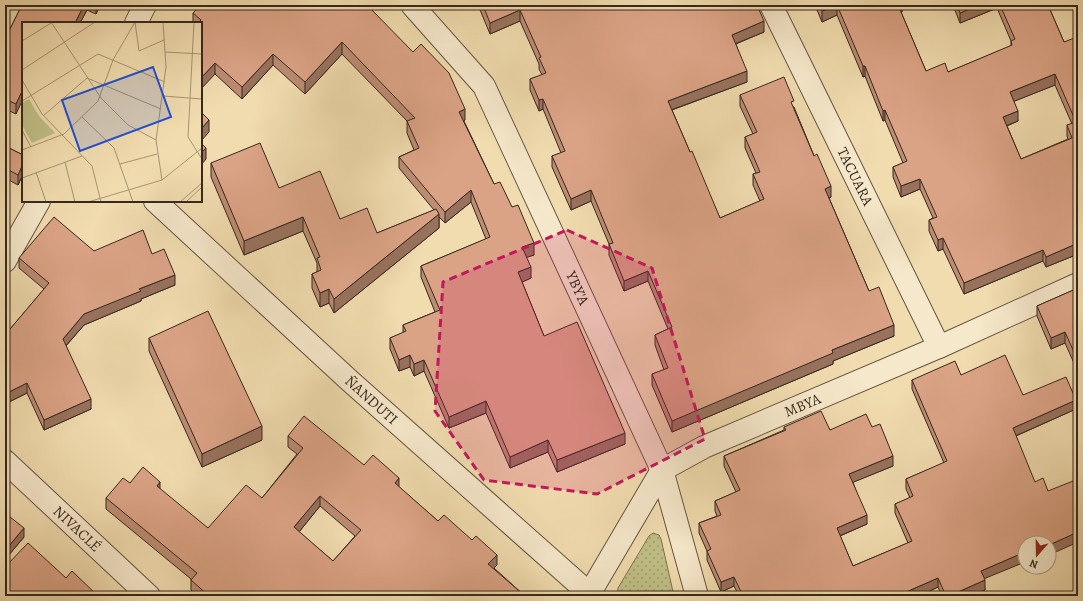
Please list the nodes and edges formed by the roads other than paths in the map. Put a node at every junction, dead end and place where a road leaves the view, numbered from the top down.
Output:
1 (145, 5) edge
2 (412, 5) edge
3 (771, 5) edge
4 (136, 22) edge
5 (38, 202) edge
6 (156, 202) edge
7 (6, 258) edge
8 (1078, 284) edge
9 (939, 347) junction
10 (5, 461) edge
11 (662, 470) junction
12 (590, 595) edge
13 (149, 596) edge
14 (697, 596) edge

1 - 4 street
2 - 11 street, YBY'A
3 - 9 street, TACUARA
5 - 7 street
6 - 12 street, ÑANDUTI
8 - 9 street, MBYA
9 - 11 street, MBYA
10 - 13 street, NIVACLÉ
11 - 12 street
11 - 14 street, YBY'A

